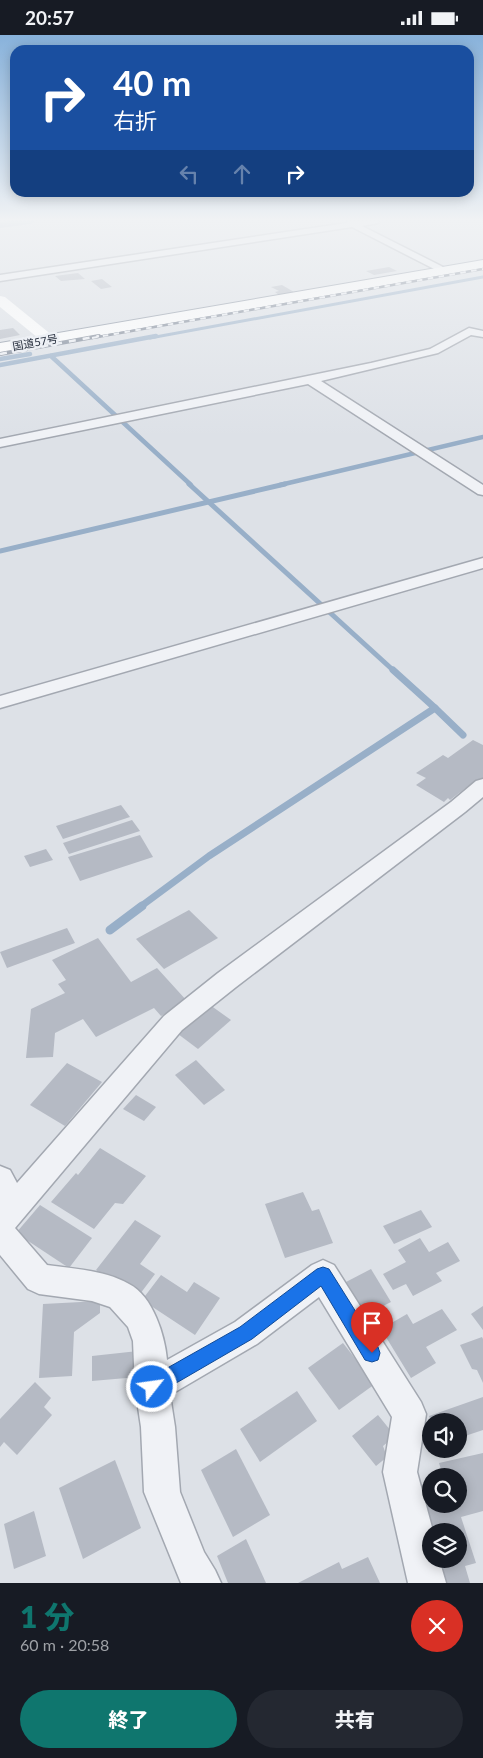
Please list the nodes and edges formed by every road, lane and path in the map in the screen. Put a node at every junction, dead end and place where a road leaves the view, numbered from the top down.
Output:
1 (316, 293) edge
2 (0, 300) edge
3 (483, 334) edge
4 (48, 339) junction
5 (0, 348) edge
6 (311, 380) junction
7 (0, 443) edge
8 (483, 491) edge
9 (483, 563) edge
10 (0, 702) edge
11 (483, 786) edge
12 (0, 1179) edge
13 (4, 1222) edge
14 (152, 1387) junction
15 (202, 1583) edge
16 (426, 1583) edge

1 - 4 main road, 国道57号
2 - 4 main road
3 - 6 street
4 - 5 main road, 国道57号
6 - 7 street
6 - 8 street
9 - 10 street
11 - 13 street
12 - 13 street
13 - 14 street
14 - 15 street
14 - 16 street

